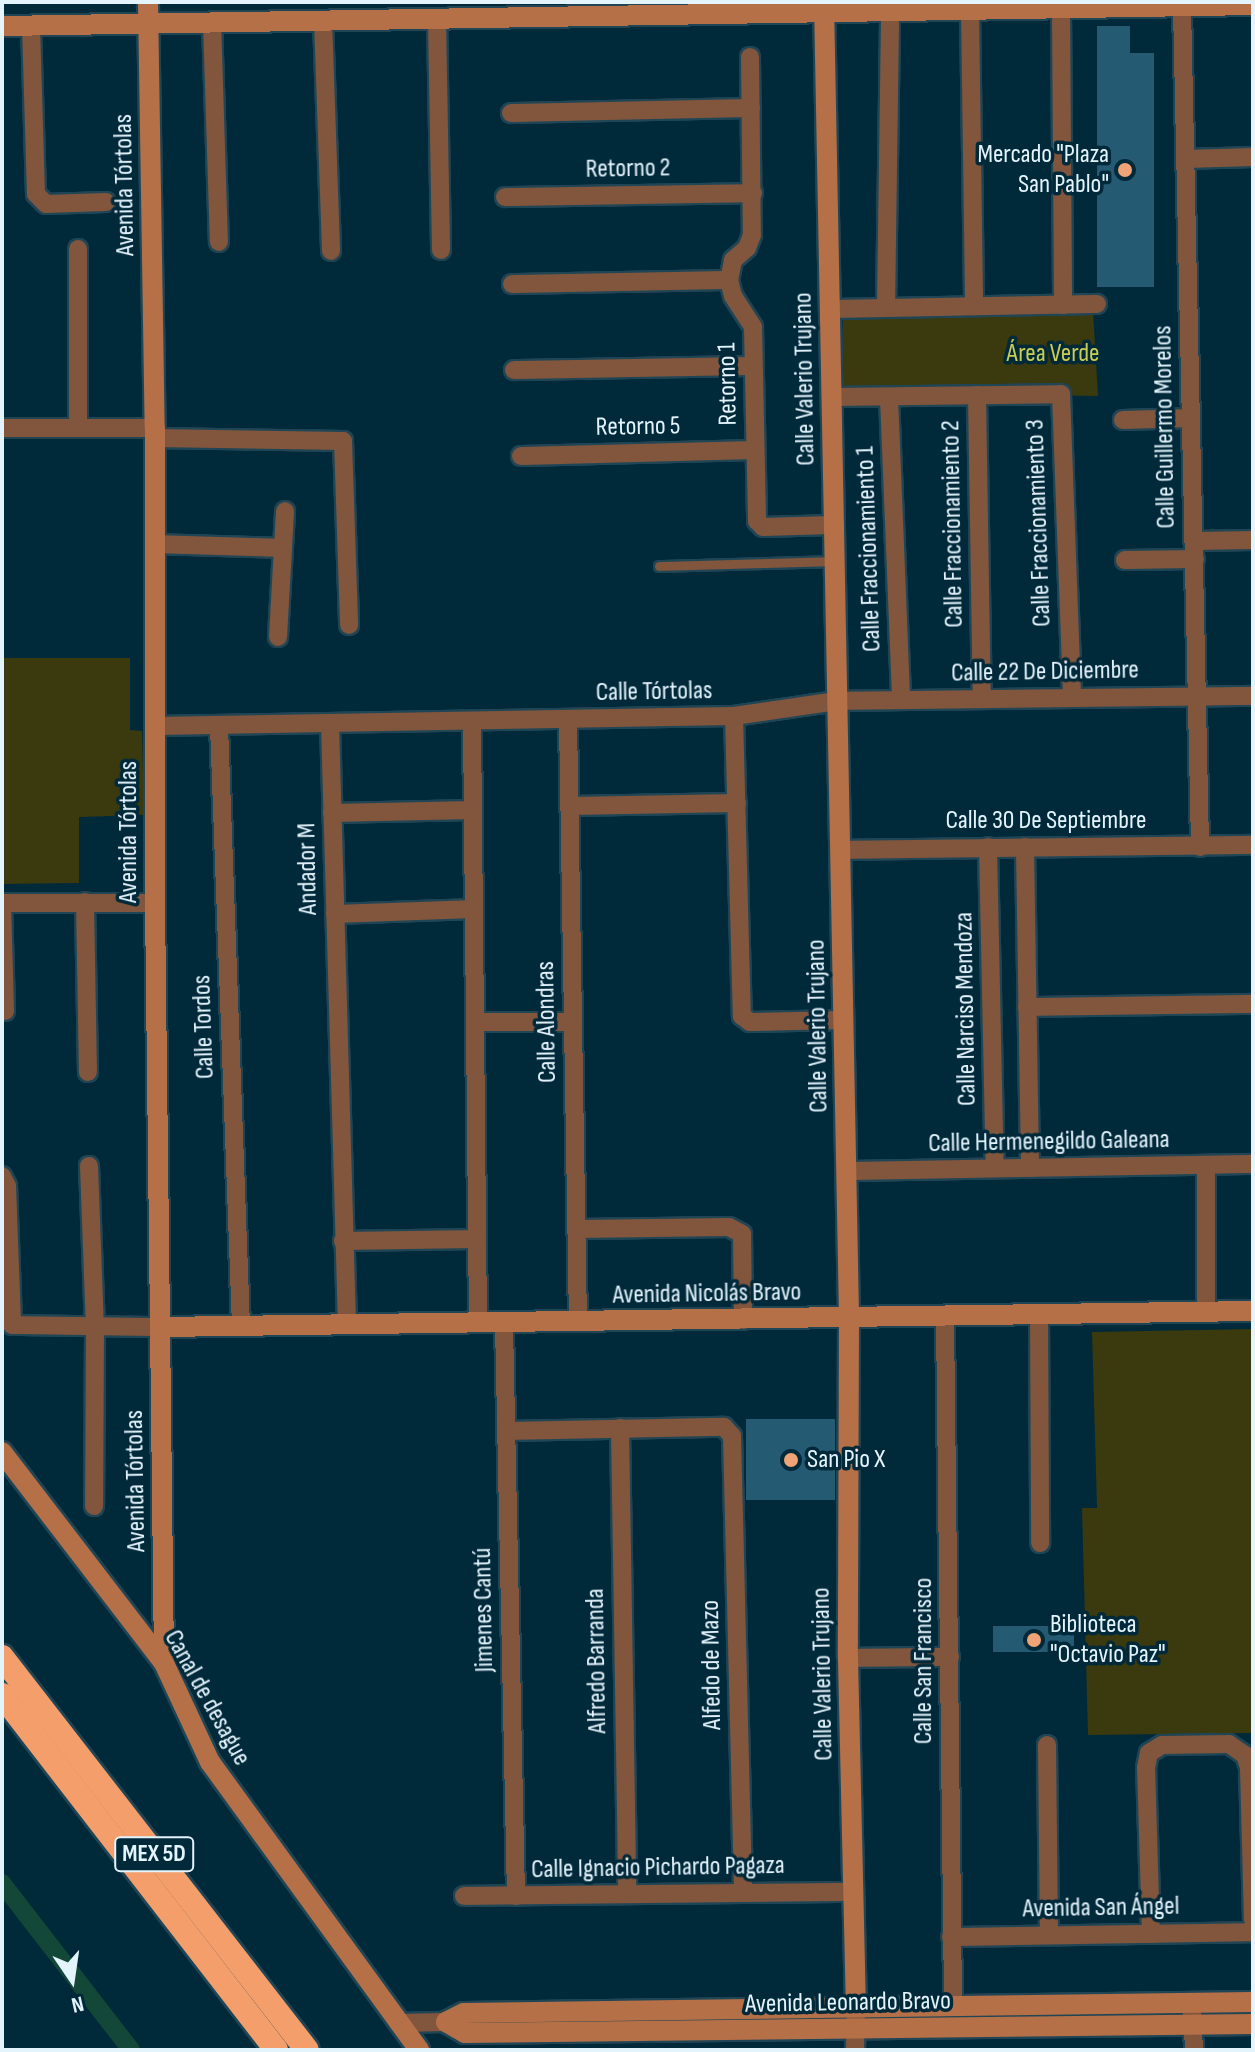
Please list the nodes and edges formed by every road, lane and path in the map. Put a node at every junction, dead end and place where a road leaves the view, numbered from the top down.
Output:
1 (148, 2) edge
2 (1253, 5) edge
3 (1182, 6) junction
4 (824, 7) edge
5 (1061, 9) junction
6 (484, 10) edge
7 (970, 10) junction
8 (890, 11) junction
9 (437, 19) junction
10 (323, 20) junction
11 (212, 22) junction
12 (148, 23) junction
13 (2, 26) edge
14 (31, 26) junction
15 (750, 57) dead end
16 (751, 108) junction
17 (511, 113) dead end
18 (1253, 157) edge
19 (1186, 159) junction
20 (753, 193) junction
21 (505, 197) dead end
22 (106, 202) dead end
23 (219, 242) dead end
24 (78, 249) dead end
25 (441, 250) dead end
26 (331, 251) dead end
27 (729, 280) junction
28 (512, 284) dead end
29 (1097, 304) dead end
30 (1063, 305) junction
31 (974, 306) junction
32 (886, 308) junction
33 (830, 309) junction
34 (753, 366) junction
35 (514, 370) dead end
36 (977, 395) junction
37 (831, 397) junction
38 (889, 397) junction
39 (1191, 418) junction
40 (1123, 420) dead end
41 (2, 428) edge
42 (78, 428) junction
43 (155, 433) junction
44 (755, 450) junction
45 (521, 456) dead end
46 (285, 511) dead end
47 (832, 525) junction
48 (1253, 540) edge
49 (155, 544) junction
50 (283, 548) junction
51 (1194, 550) junction
52 (1125, 560) dead end
53 (833, 561) junction
54 (659, 566) dead end
55 (349, 625) dead end
56 (278, 637) dead end
57 (1253, 696) edge
58 (1197, 697) junction
59 (1072, 698) junction
60 (982, 699) junction
61 (901, 700) junction
62 (837, 701) junction
63 (734, 716) junction
64 (568, 720) junction
65 (472, 722) junction
66 (330, 724) junction
67 (155, 726) junction
68 (219, 726) junction
69 (737, 803) junction
70 (570, 806) junction
71 (473, 810) junction
72 (332, 813) junction
73 (1253, 845) edge
74 (988, 847) junction
75 (1025, 847) junction
76 (1200, 847) junction
77 (840, 850) junction
78 (85, 902) junction
79 (2, 903) edge
80 (155, 903) junction
81 (474, 909) junction
82 (335, 914) junction
83 (1253, 1004) edge
84 (1027, 1007) junction
85 (5, 1011) dead end
86 (843, 1020) junction
87 (475, 1022) junction
88 (573, 1022) junction
89 (88, 1072) dead end
90 (1253, 1164) edge
91 (1206, 1165) junction
92 (89, 1166) dead end
93 (995, 1168) junction
94 (1030, 1168) junction
95 (846, 1171) junction
96 (2, 1176) edge
97 (577, 1229) junction
98 (477, 1239) junction
99 (343, 1241) junction
100 (1253, 1311) edge
101 (1206, 1312) junction
102 (1039, 1315) junction
103 (945, 1317) junction
104 (849, 1318) junction
105 (743, 1320) junction
106 (478, 1322) junction
107 (578, 1322) junction
108 (504, 1324) junction
109 (347, 1325) junction
110 (241, 1326) junction
111 (161, 1327) junction
112 (95, 1328) junction
113 (620, 1428) junction
114 (506, 1431) junction
115 (2, 1452) edge
116 (94, 1506) dead end
117 (1040, 1543) dead end
118 (2, 1657) edge
119 (950, 1657) junction
120 (848, 1658) junction
121 (164, 1663) junction
122 (2, 1695) edge
123 (1047, 1745) dead end
124 (853, 1892) junction
125 (743, 1893) junction
126 (627, 1894) junction
127 (464, 1896) dead end
128 (516, 1896) junction
129 (1253, 1920) edge
130 (1253, 1932) edge
131 (1151, 1934) junction
132 (1049, 1935) junction
133 (951, 1937) junction
134 (1253, 2002) edge
135 (1192, 2003) junction
136 (953, 2005) junction
137 (856, 2006) junction
138 (446, 2022) junction
139 (398, 2023) junction
140 (1253, 2024) edge
141 (1193, 2026) junction
142 (854, 2028) junction
143 (276, 2050) edge
144 (307, 2050) edge
145 (419, 2050) edge
146 (855, 2050) edge
147 (1194, 2050) edge

1 - 12 street, Avenida Tórtolas
2 - 3 street
3 - 5 street
3 - 19 street, Calle Guillermo Morelos
4 - 6 street
4 - 8 street
4 - 33 street, Calle Valerio Trujano
5 - 7 street
5 - 30 street
6 - 9 street
7 - 8 street
7 - 31 street
8 - 32 street
9 - 10 street
9 - 25 street
10 - 11 street
10 - 26 street
11 - 12 street
11 - 23 street
12 - 14 street
12 - 43 street, Avenida Tórtolas
13 - 14 street
14 - 22 street
15 - 16 street
16 - 17 street
16 - 20 street
18 - 19 street
19 - 39 street, Calle Guillermo Morelos
20 - 21 street, Retorno 2
20 - 27 street
24 - 42 street
27 - 28 street
27 - 34 street, Retorno 1
29 - 30 street
30 - 31 street
31 - 32 street
32 - 33 street
33 - 37 street, Calle Valerio Trujano
34 - 35 street
34 - 44 street, Retorno 1
36 - 38 street
36 - 59 street, Calle Fraccionamiento 3
36 - 60 street, Calle Fraccionamiento 2
37 - 38 street
37 - 47 street, Calle Valerio Trujano
38 - 61 street, Calle Fraccionamiento 1
39 - 40 street
39 - 51 street, Calle Guillermo Morelos
41 - 42 street
42 - 43 street
43 - 49 street, Avenida Tórtolas
43 - 55 street
44 - 45 street, Retorno 5
44 - 47 street, Retorno 1
46 - 50 street
47 - 53 street, Calle Valerio Trujano
48 - 51 street
49 - 50 street
49 - 67 street, Avenida Tórtolas
50 - 56 street
51 - 52 street
51 - 58 street, Calle Guillermo Morelos
53 - 54 lane
53 - 62 street, Calle Valerio Trujano
57 - 58 street, Calle 22 De Diciembre
58 - 59 street, Calle 22 De Diciembre
58 - 76 street, Calle Guillermo Morelos
59 - 60 street, Calle 22 De Diciembre
60 - 61 street, Calle 22 De Diciembre
61 - 62 street, Calle 22 De Diciembre
62 - 63 street, Calle Tórtolas
62 - 77 street, Calle Valerio Trujano
63 - 64 street, Calle Tórtolas
63 - 69 street
64 - 65 street, Calle Tórtolas
64 - 70 street, Calle Alondras
65 - 66 street, Calle Tórtolas
65 - 71 street
66 - 68 street, Calle Tórtolas
66 - 72 street, Andador M
67 - 68 street, Calle Tórtolas
67 - 80 street, Avenida Tórtolas
68 - 110 street, Calle Tordos
69 - 70 street
69 - 86 street
70 - 88 street, Calle Alondras
71 - 72 street
71 - 81 street
72 - 82 street, Andador M
73 - 76 street, Calle 30 De Septiembre
74 - 75 street, Calle 30 De Septiembre
74 - 77 street, Calle 30 De Septiembre
74 - 93 street, Calle Narciso Mendoza
75 - 76 street, Calle 30 De Septiembre
75 - 84 street
77 - 86 street, Calle Valerio Trujano
78 - 79 street
78 - 80 street
78 - 89 street
79 - 85 street
80 - 111 street, Avenida Tórtolas
81 - 82 street
81 - 87 street
82 - 99 street, Andador M
83 - 84 street
84 - 94 street
86 - 95 street, Calle Valerio Trujano
87 - 88 street
87 - 98 street
88 - 97 street, Calle Alondras
90 - 91 street, Calle Hermenegildo Galeana
91 - 94 street, Calle Hermenegildo Galeana
91 - 101 street
92 - 112 street
93 - 94 street, Calle Hermenegildo Galeana
93 - 95 street, Calle Hermenegildo Galeana
95 - 104 street, Calle Valerio Trujano
96 - 112 street
97 - 105 street
97 - 107 street, Calle Alondras
98 - 99 street
98 - 106 street
99 - 109 street
100 - 101 street, Avenida Nicolás Bravo
101 - 102 street, Avenida Nicolás Bravo
102 - 103 street, Avenida Nicolás Bravo
102 - 117 street
103 - 104 street, Avenida Nicolás Bravo
103 - 119 street, Calle San Francisco
104 - 105 street, Avenida Nicolás Bravo
104 - 120 street, Calle Valerio Trujano
105 - 107 street, Avenida Nicolás Bravo
106 - 108 street, Avenida Nicolás Bravo
106 - 109 street, Avenida Nicolás Bravo
107 - 108 street, Avenida Nicolás Bravo
108 - 114 street, Jimenes Cantú
109 - 110 street, Avenida Nicolás Bravo
110 - 111 street, Avenida Nicolás Bravo
111 - 112 street
111 - 121 street, Avenida Tórtolas
112 - 116 street
113 - 114 street
113 - 125 street, Alfedo de Mazo
113 - 126 street, Alfredo Barranda
114 - 128 street, Jimenes Cantú
115 - 121 street, Canal de desague
118 - 144 highway, MEX 5D
119 - 120 street
119 - 133 street, Calle San Francisco
120 - 124 street, Calle Valerio Trujano
121 - 139 street, Canal de desague
122 - 143 highway, MEX 5D
123 - 132 street
124 - 125 street, Calle Ignacio Pichardo Pagaza
124 - 137 street, Calle Valerio Trujano
125 - 126 street, Calle Ignacio Pichardo Pagaza
126 - 128 street, Calle Ignacio Pichardo Pagaza
127 - 128 street, Calle Ignacio Pichardo Pagaza
129 - 131 street
130 - 131 street, Avenida San Ángel
131 - 132 street, Avenida San Ángel
132 - 133 street, Avenida San Ángel
133 - 136 street, Calle San Francisco
134 - 135 street, Avenida Leonardo Bravo
135 - 136 street, Avenida Leonardo Bravo
135 - 141 street
136 - 137 street, Avenida Leonardo Bravo
137 - 138 street, Avenida Leonardo Bravo
137 - 142 street, Calle Valerio Trujano
138 - 139 street, Avenida Leonardo Bravo
138 - 142 street, Avenida Leonardo Bravo
139 - 145 street, Canal de desague
140 - 141 street, Avenida Leonardo Bravo
141 - 142 street, Avenida Leonardo Bravo
141 - 147 street
142 - 146 street, Calle Valerio Trujano

